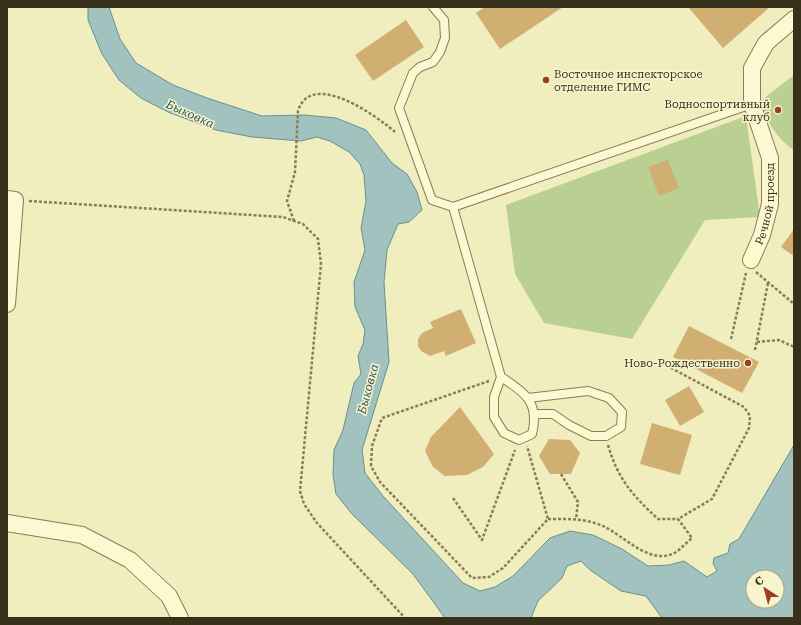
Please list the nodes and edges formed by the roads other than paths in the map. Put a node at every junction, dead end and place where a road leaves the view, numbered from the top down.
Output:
1 (434, 7) edge
2 (794, 20) edge
3 (752, 104) junction
4 (11, 199) edge
5 (453, 207) junction
6 (749, 263) road end
7 (7, 304) edge
8 (501, 376) junction
9 (528, 398) junction
10 (535, 414) junction
11 (7, 523) edge
12 (180, 618) edge

1 - 5 lane
2 - 3 street, Речной проезд
3 - 5 lane
3 - 6 street, Речной проезд
4 - 7 street
5 - 8 lane
8 - 9 lane
8 - 10 lane
9 - 10 lane
9 - 10 lane
11 - 12 street

